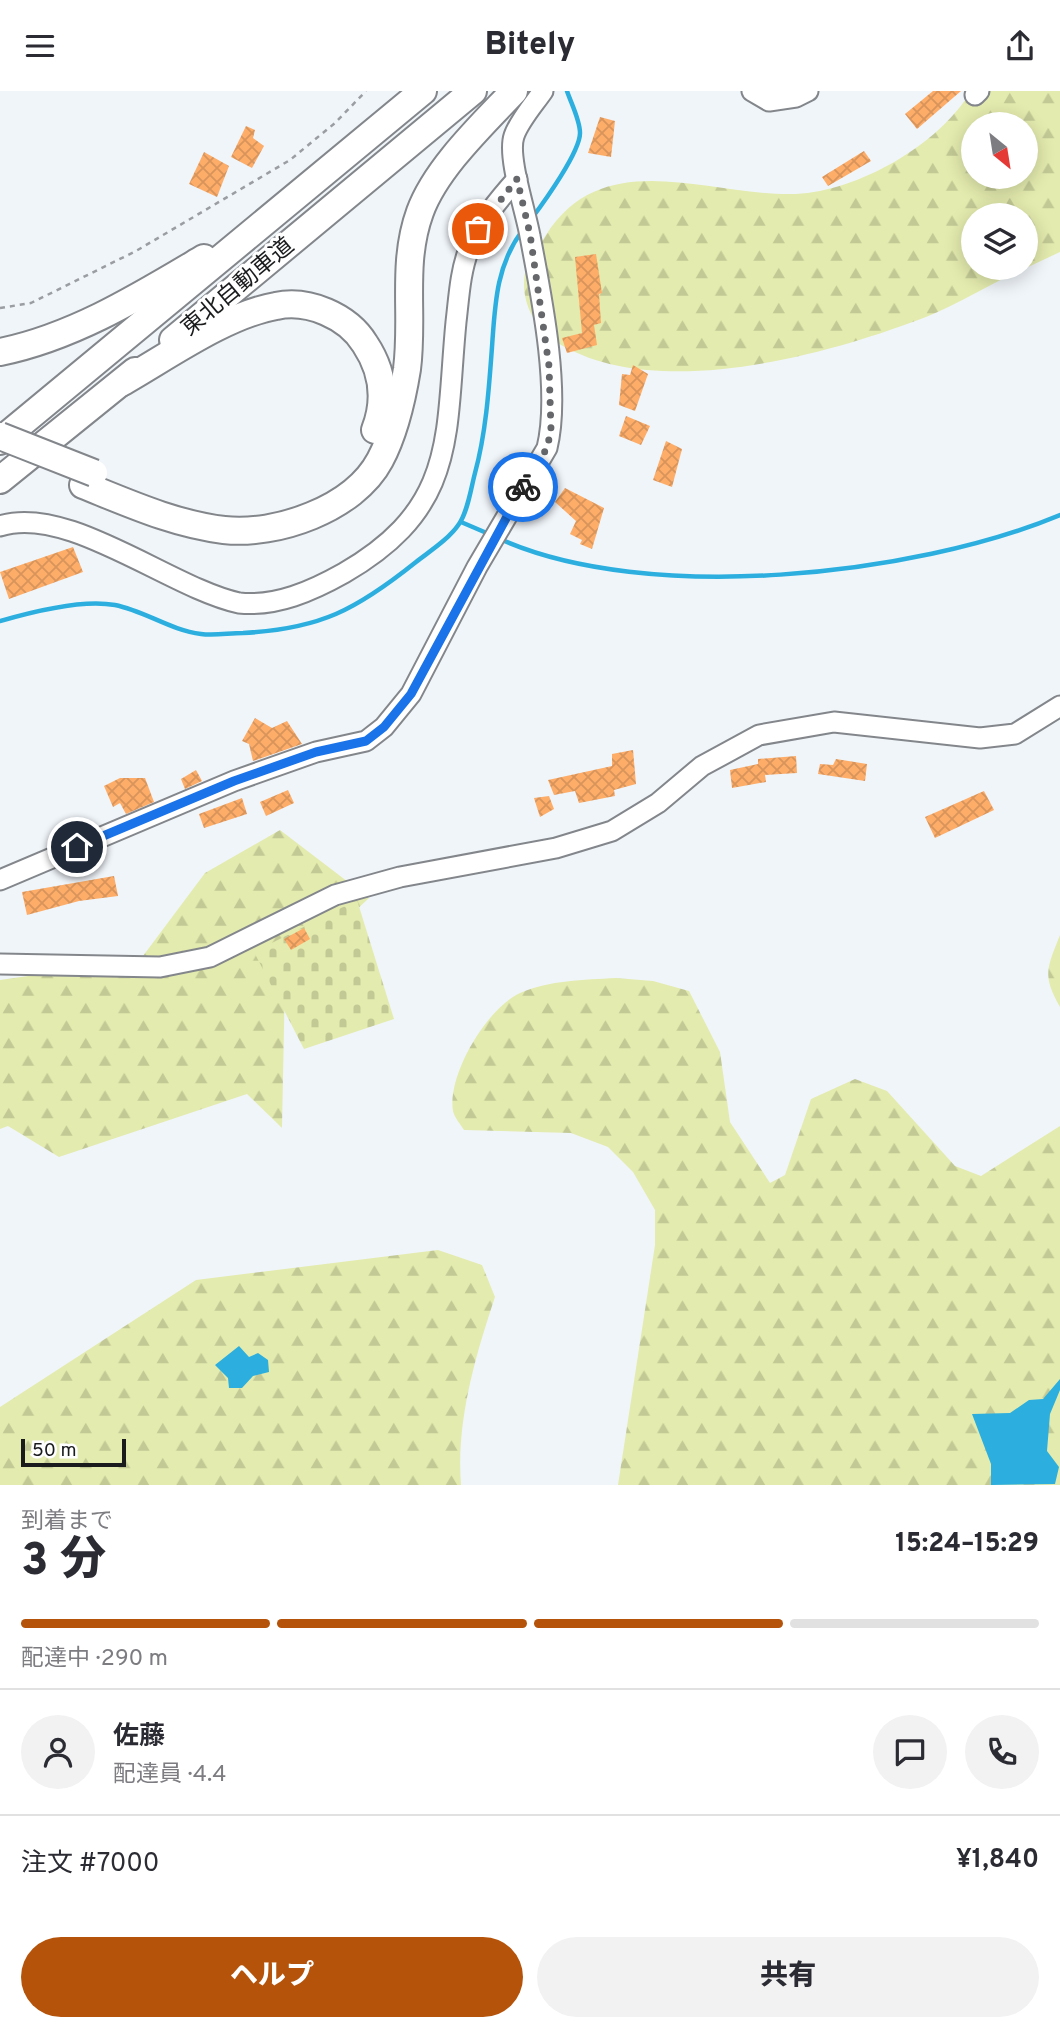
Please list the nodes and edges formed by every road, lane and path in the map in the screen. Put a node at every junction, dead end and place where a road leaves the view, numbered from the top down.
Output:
1 (366, 91) edge
2 (423, 91) edge
3 (474, 91) edge
4 (514, 91) edge
5 (543, 91) edge
6 (752, 91) edge
7 (808, 91) edge
8 (347, 155) junction
9 (517, 179) junction
10 (0, 308) edge
11 (0, 352) edge
12 (121, 383) junction
13 (0, 439) edge
14 (0, 453) edge
15 (89, 479) junction
16 (0, 480) edge
17 (0, 526) edge
18 (1060, 706) edge
19 (0, 880) edge
20 (0, 964) edge

1 - 10 path
2 - 8 highway, 東北自動車道
3 - 12 highway, 東北自動車道
4 - 15 highway
5 - 9 street
6 - 7 street
8 - 11 highway
8 - 13 highway, 東北自動車道
9 - 17 street
9 - 19 street
12 - 15 highway
12 - 16 highway, 東北自動車道
13 - 15 highway, bridge
14 - 15 highway
18 - 20 street

